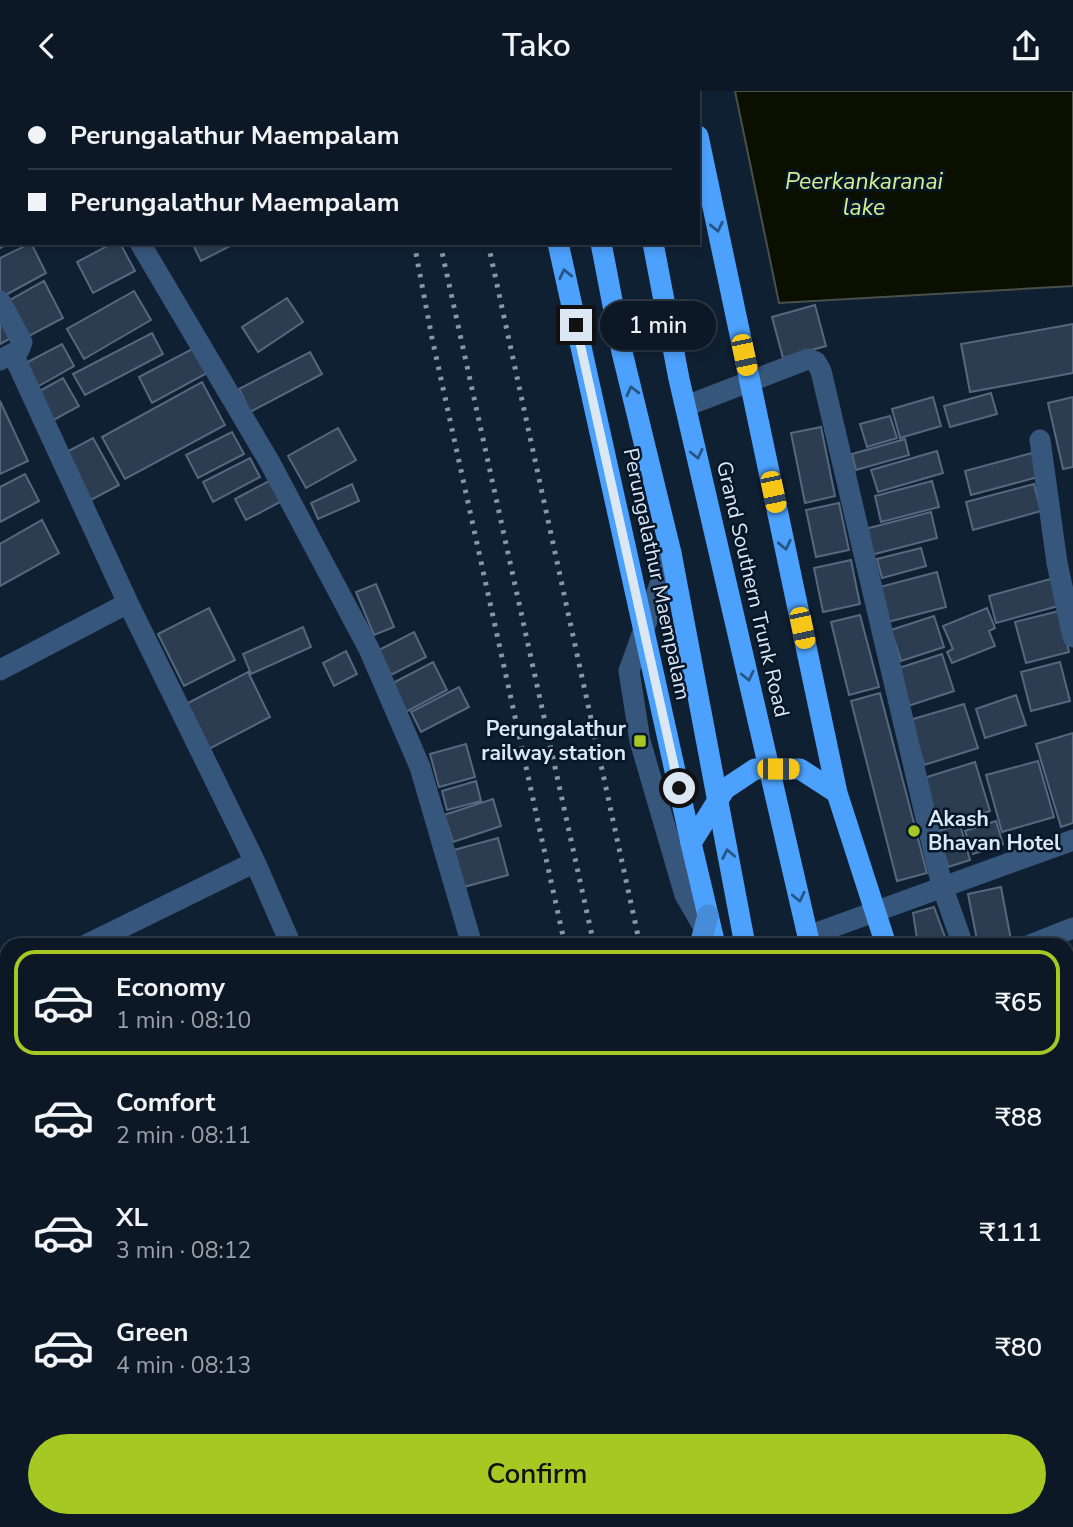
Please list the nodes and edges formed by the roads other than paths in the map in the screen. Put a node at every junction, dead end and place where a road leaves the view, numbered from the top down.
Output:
1 (700, 145) edge
2 (141, 245) edge
3 (558, 245) edge
4 (601, 245) edge
5 (653, 245) edge
6 (0, 301) edge
7 (7, 357) edge
8 (685, 406) junction
9 (1040, 440) dead end
10 (671, 553) junction
11 (1065, 561) edge
12 (128, 603) junction
13 (1073, 637) edge
14 (0, 670) edge
15 (837, 793) junction
16 (1073, 840) edge
17 (691, 843) junction
18 (255, 862) junction
19 (942, 886) junction
20 (708, 915) junction
21 (1073, 928) edge
22 (100, 938) edge
23 (287, 938) edge
24 (470, 938) edge
25 (703, 938) edge
26 (710, 938) edge
27 (713, 938) edge
28 (744, 938) edge
29 (809, 938) edge
30 (814, 938) edge
31 (884, 938) edge
32 (961, 938) edge
33 (1048, 938) edge

1 -> 15 highway, bridge
2 - 24 street
17 -> 3 highway, Perungalathur Maempalam, bridge
10 -> 4 highway
5 - 8 highway, Grand Southern Trunk Road
6 - 7 street
7 - 12 street
8 - 19 street
8 -> 29 highway, Grand Southern Trunk Road
9 - 11 street
10 - 26 street
28 -> 10 highway
11 - 13 street
12 - 14 street
12 - 18 street
15 - 17 highway, bridge
15 - 31 highway, bridge
16 - 19 street
17 - 20 highway, Perungalathur Maempalam
18 - 22 street
18 - 23 street
19 - 30 street
19 - 32 street
20 - 25 main road, Perungalathur Maempalam, bridge
20 - 27 highway, Perungalathur Maempalam
21 - 33 street

